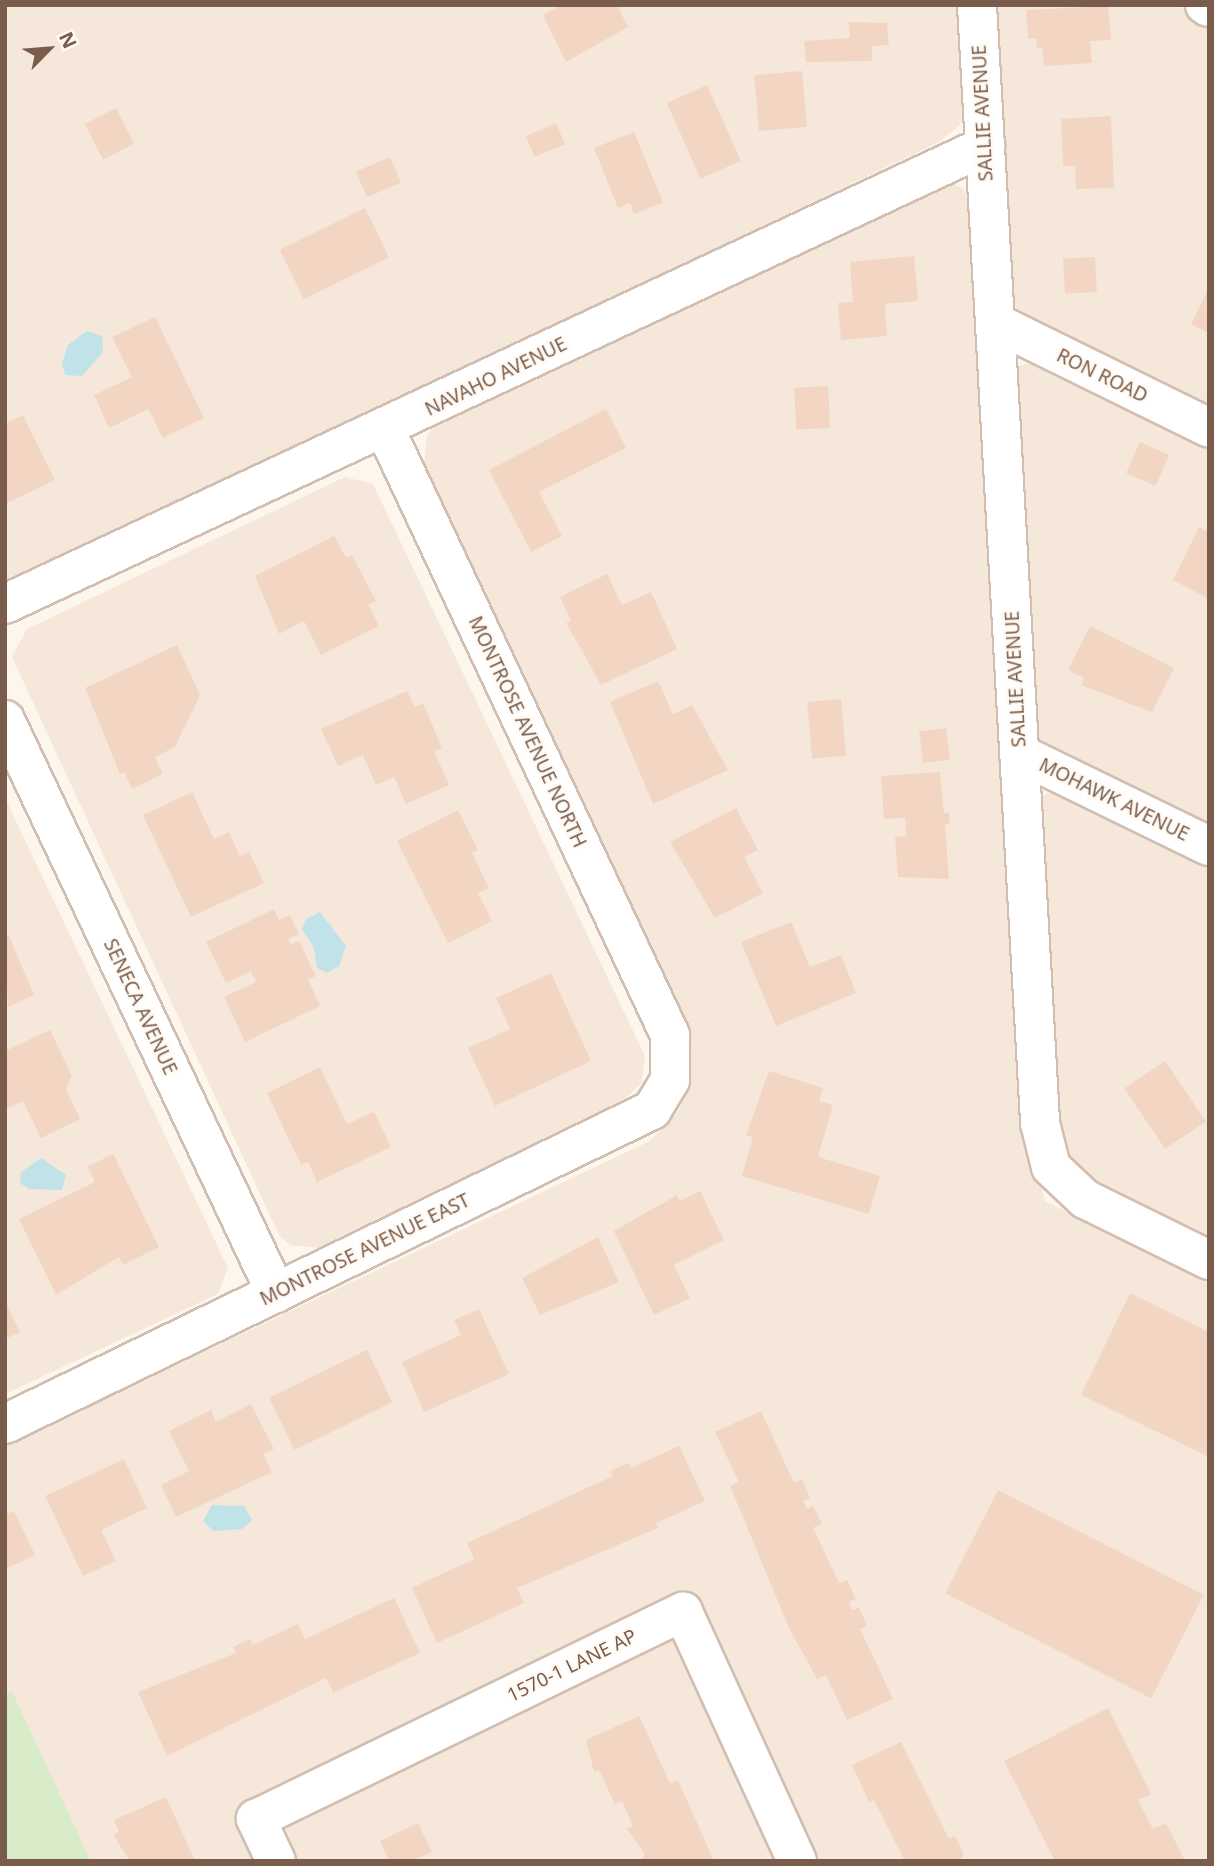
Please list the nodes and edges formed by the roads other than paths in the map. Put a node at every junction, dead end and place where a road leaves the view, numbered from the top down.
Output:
1 (976, 5) edge
2 (985, 146) junction
3 (996, 323) junction
4 (1209, 428) edge
5 (385, 429) junction
6 (5, 604) edge
7 (5, 720) edge
8 (1020, 754) junction
9 (1209, 846) edge
10 (670, 1035) joint
11 (1209, 1260) edge
12 (276, 1293) junction
13 (5, 1424) edge
14 (276, 1861) edge
15 (797, 1861) edge

1 - 2 street, SALLIE AVENUE
2 - 3 street, SALLIE AVENUE
2 - 5 street, NAVAHO AVENUE
3 - 4 street, RON ROAD
3 - 8 street, SALLIE AVENUE
5 - 6 street, NAVAHO AVENUE
5 - 10 street, MONTROSE AVENUE NORTH
7 - 12 street, SENECA AVENUE
8 - 9 street, MOHAWK AVENUE
8 - 11 street, SALLIE AVENUE
10 - 12 street, MONTROSE AVENUE EAST
12 - 13 street, MONTROSE AVENUE EAST
14 - 15 street, 1570-1 LANE AP

